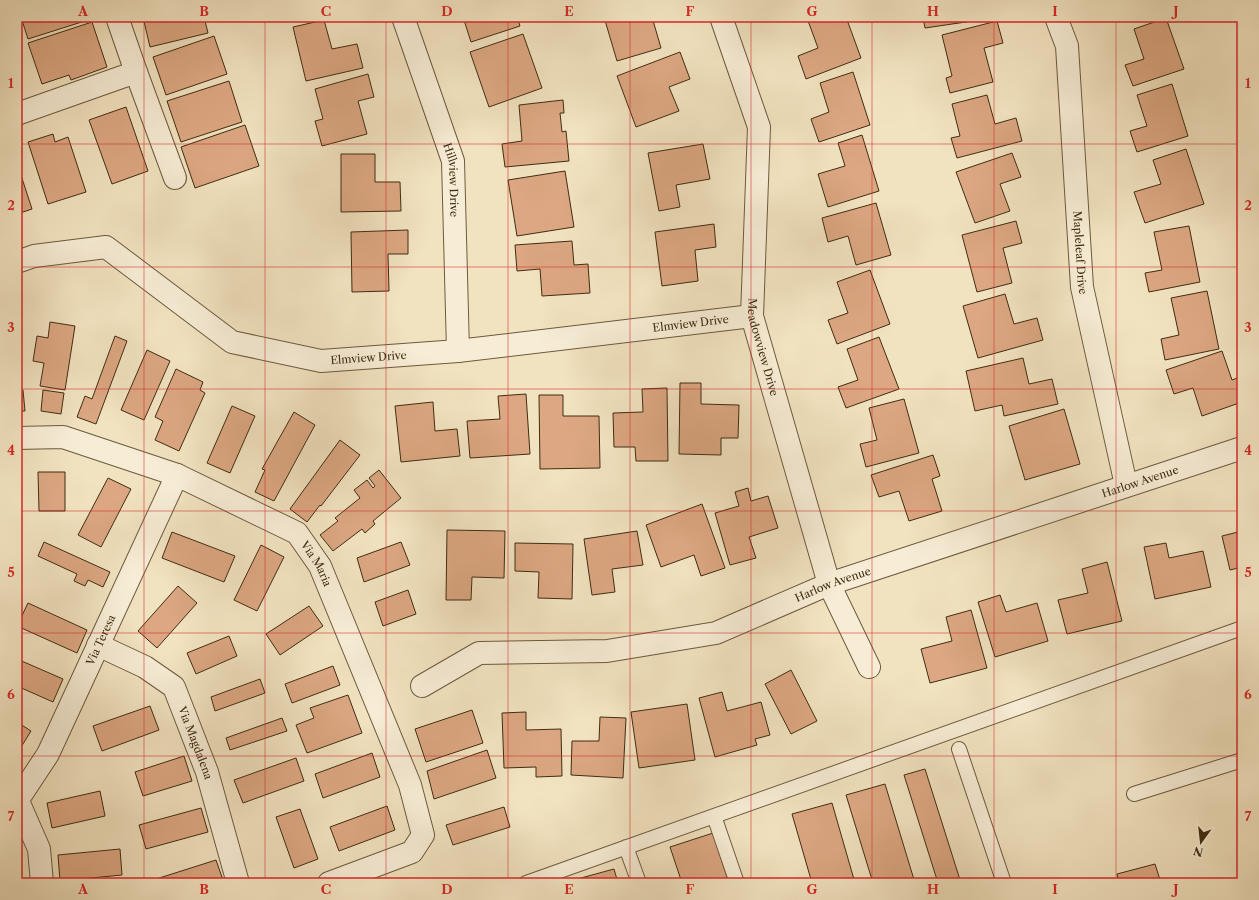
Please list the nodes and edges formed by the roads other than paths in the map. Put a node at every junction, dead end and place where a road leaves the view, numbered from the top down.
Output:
1 (117, 17) edge
2 (403, 17) edge
3 (721, 17) edge
4 (1056, 17) edge
5 (136, 72) junction
6 (17, 114) edge
7 (175, 178) dead end
8 (17, 262) edge
9 (752, 316) junction
10 (458, 351) junction
11 (17, 438) edge
12 (1242, 448) edge
13 (177, 475) junction
14 (1126, 485) junction
15 (829, 584) junction
16 (1242, 628) edge
17 (98, 645) junction
18 (869, 667) dead end
19 (422, 686) dead end
20 (959, 749) dead end
21 (1242, 760) edge
22 (1134, 794) dead end
23 (18, 801) edge
24 (714, 816) junction
25 (626, 847) junction
26 (534, 882) edge
27 (42, 883) edge
28 (238, 883) edge
29 (329, 883) edge
30 (639, 883) edge
31 (737, 883) edge
32 (1004, 883) edge

1 - 5 street
2 - 10 street, Hillview Drive
3 - 9 street, Meadowview Drive
4 - 14 street, Mapleleaf Drive
5 - 6 street
5 - 7 street
8 - 10 street, Elmview Drive
9 - 10 street, Elmview Drive
9 - 15 street, Meadowview Drive
11 - 13 street, Via Maria
12 - 14 street, Harlow Avenue
13 - 17 street, Via Teresa
13 - 29 street, Via Maria
14 - 15 street, Harlow Avenue
15 - 18 street, Meadowview Drive
15 - 19 street, Harlow Avenue
16 - 24 lane
17 - 23 street, Via Teresa
17 - 28 street, Via Magdalena
20 - 32 lane
21 - 22 lane
23 - 27 street
24 - 25 lane
24 - 31 lane
25 - 26 lane
25 - 30 lane

